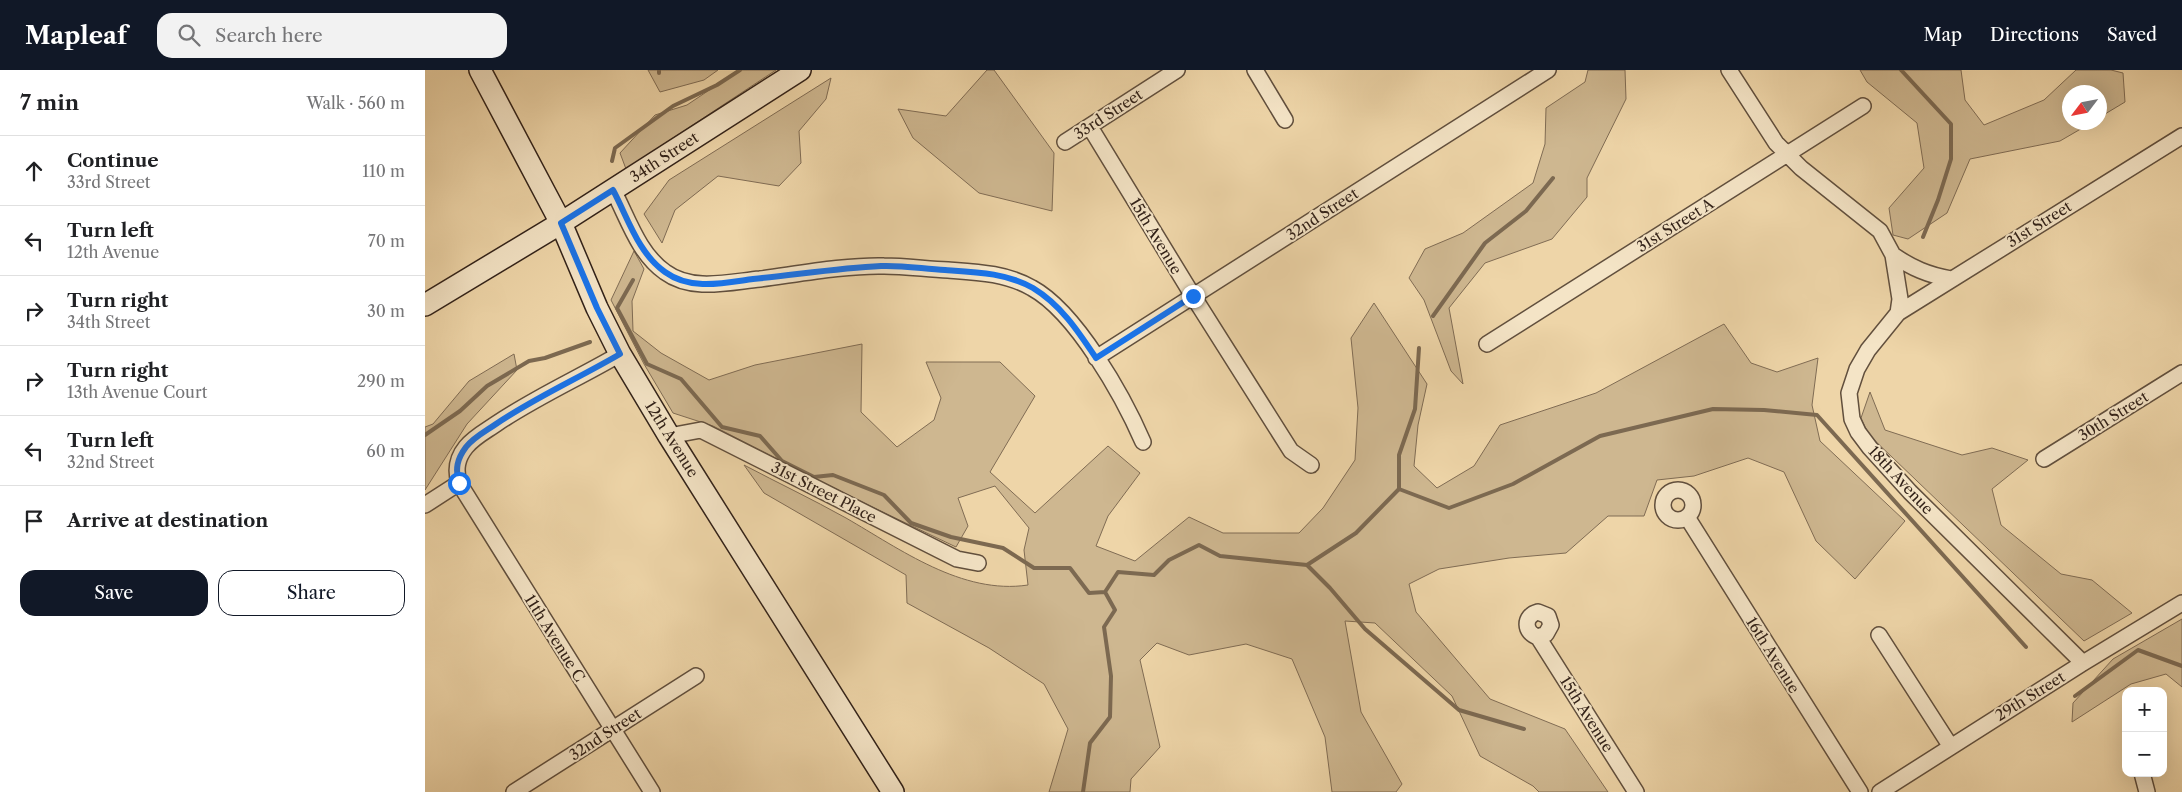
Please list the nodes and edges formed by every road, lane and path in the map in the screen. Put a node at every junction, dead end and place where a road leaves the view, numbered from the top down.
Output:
1 (480, 70) edge
2 (800, 70) edge
3 (1177, 70) edge
4 (1255, 70) edge
5 (1548, 70) edge
6 (1729, 70) edge
7 (1863, 106) dead end
8 (1285, 120) dead end
9 (1090, 127) junction
10 (2182, 136) edge
11 (1065, 142) dead end
12 (1787, 154) junction
13 (613, 190) junction
14 (561, 223) junction
15 (1893, 255) junction
16 (1951, 279) junction
17 (1193, 296) junction
18 (425, 306) edge
19 (1897, 313) junction
20 (1487, 344) dead end
21 (620, 354) junction
22 (1096, 358) junction
23 (2182, 373) edge
24 (669, 436) junction
25 (1143, 442) dead end
26 (2044, 459) dead end
27 (1311, 465) dead end
28 (459, 483) junction
29 (425, 505) edge
30 (1687, 517) dead end
31 (978, 563) dead end
32 (2182, 603) edge
33 (1879, 635) dead end
34 (1538, 637) dead end
35 (2083, 663) junction
36 (696, 676) dead end
37 (612, 729) junction
38 (1951, 747) junction
39 (2143, 777) edge
40 (514, 792) edge
41 (652, 792) edge
42 (893, 792) edge
43 (1637, 792) edge
44 (1860, 792) edge
45 (1880, 792) edge
46 (2147, 792) edge

1 - 14 street, 12th Avenue
2 - 13 street, 34th Street
3 - 9 street, 33rd Street
4 - 8 street
5 - 17 street, 32nd Street
6 - 12 street
7 - 12 street, 31st Street A
9 - 11 street, 33rd Street
9 - 17 street, 15th Avenue
10 - 16 street, 31st Street
12 - 15 street
12 - 20 street, 31st Street A
13 - 14 street, 34th Street
13 - 22 street
14 - 18 street, 34th Street
14 - 21 street, 12th Avenue
15 - 16 street
15 - 19 street
16 - 19 street, 31st Street
17 - 22 street, 32nd Street
17 - 27 street, 15th Avenue
19 - 35 street, 18th Avenue
21 - 24 street, 12th Avenue
21 - 28 street
22 - 25 street
23 - 26 street, 30th Street
24 - 31 street, 31st Street Place
24 - 42 street, 12th Avenue
28 - 29 street
28 - 37 street, 11th Avenue C
30 - 44 street, 16th Avenue
32 - 35 street, 29th Street
33 - 38 street
34 - 43 street, 15th Avenue
35 - 38 street, 29th Street
36 - 37 street, 32nd Street
37 - 40 street, 32nd Street
37 - 41 street, 11th Avenue C
38 - 45 street, 29th Street
39 - 46 street

